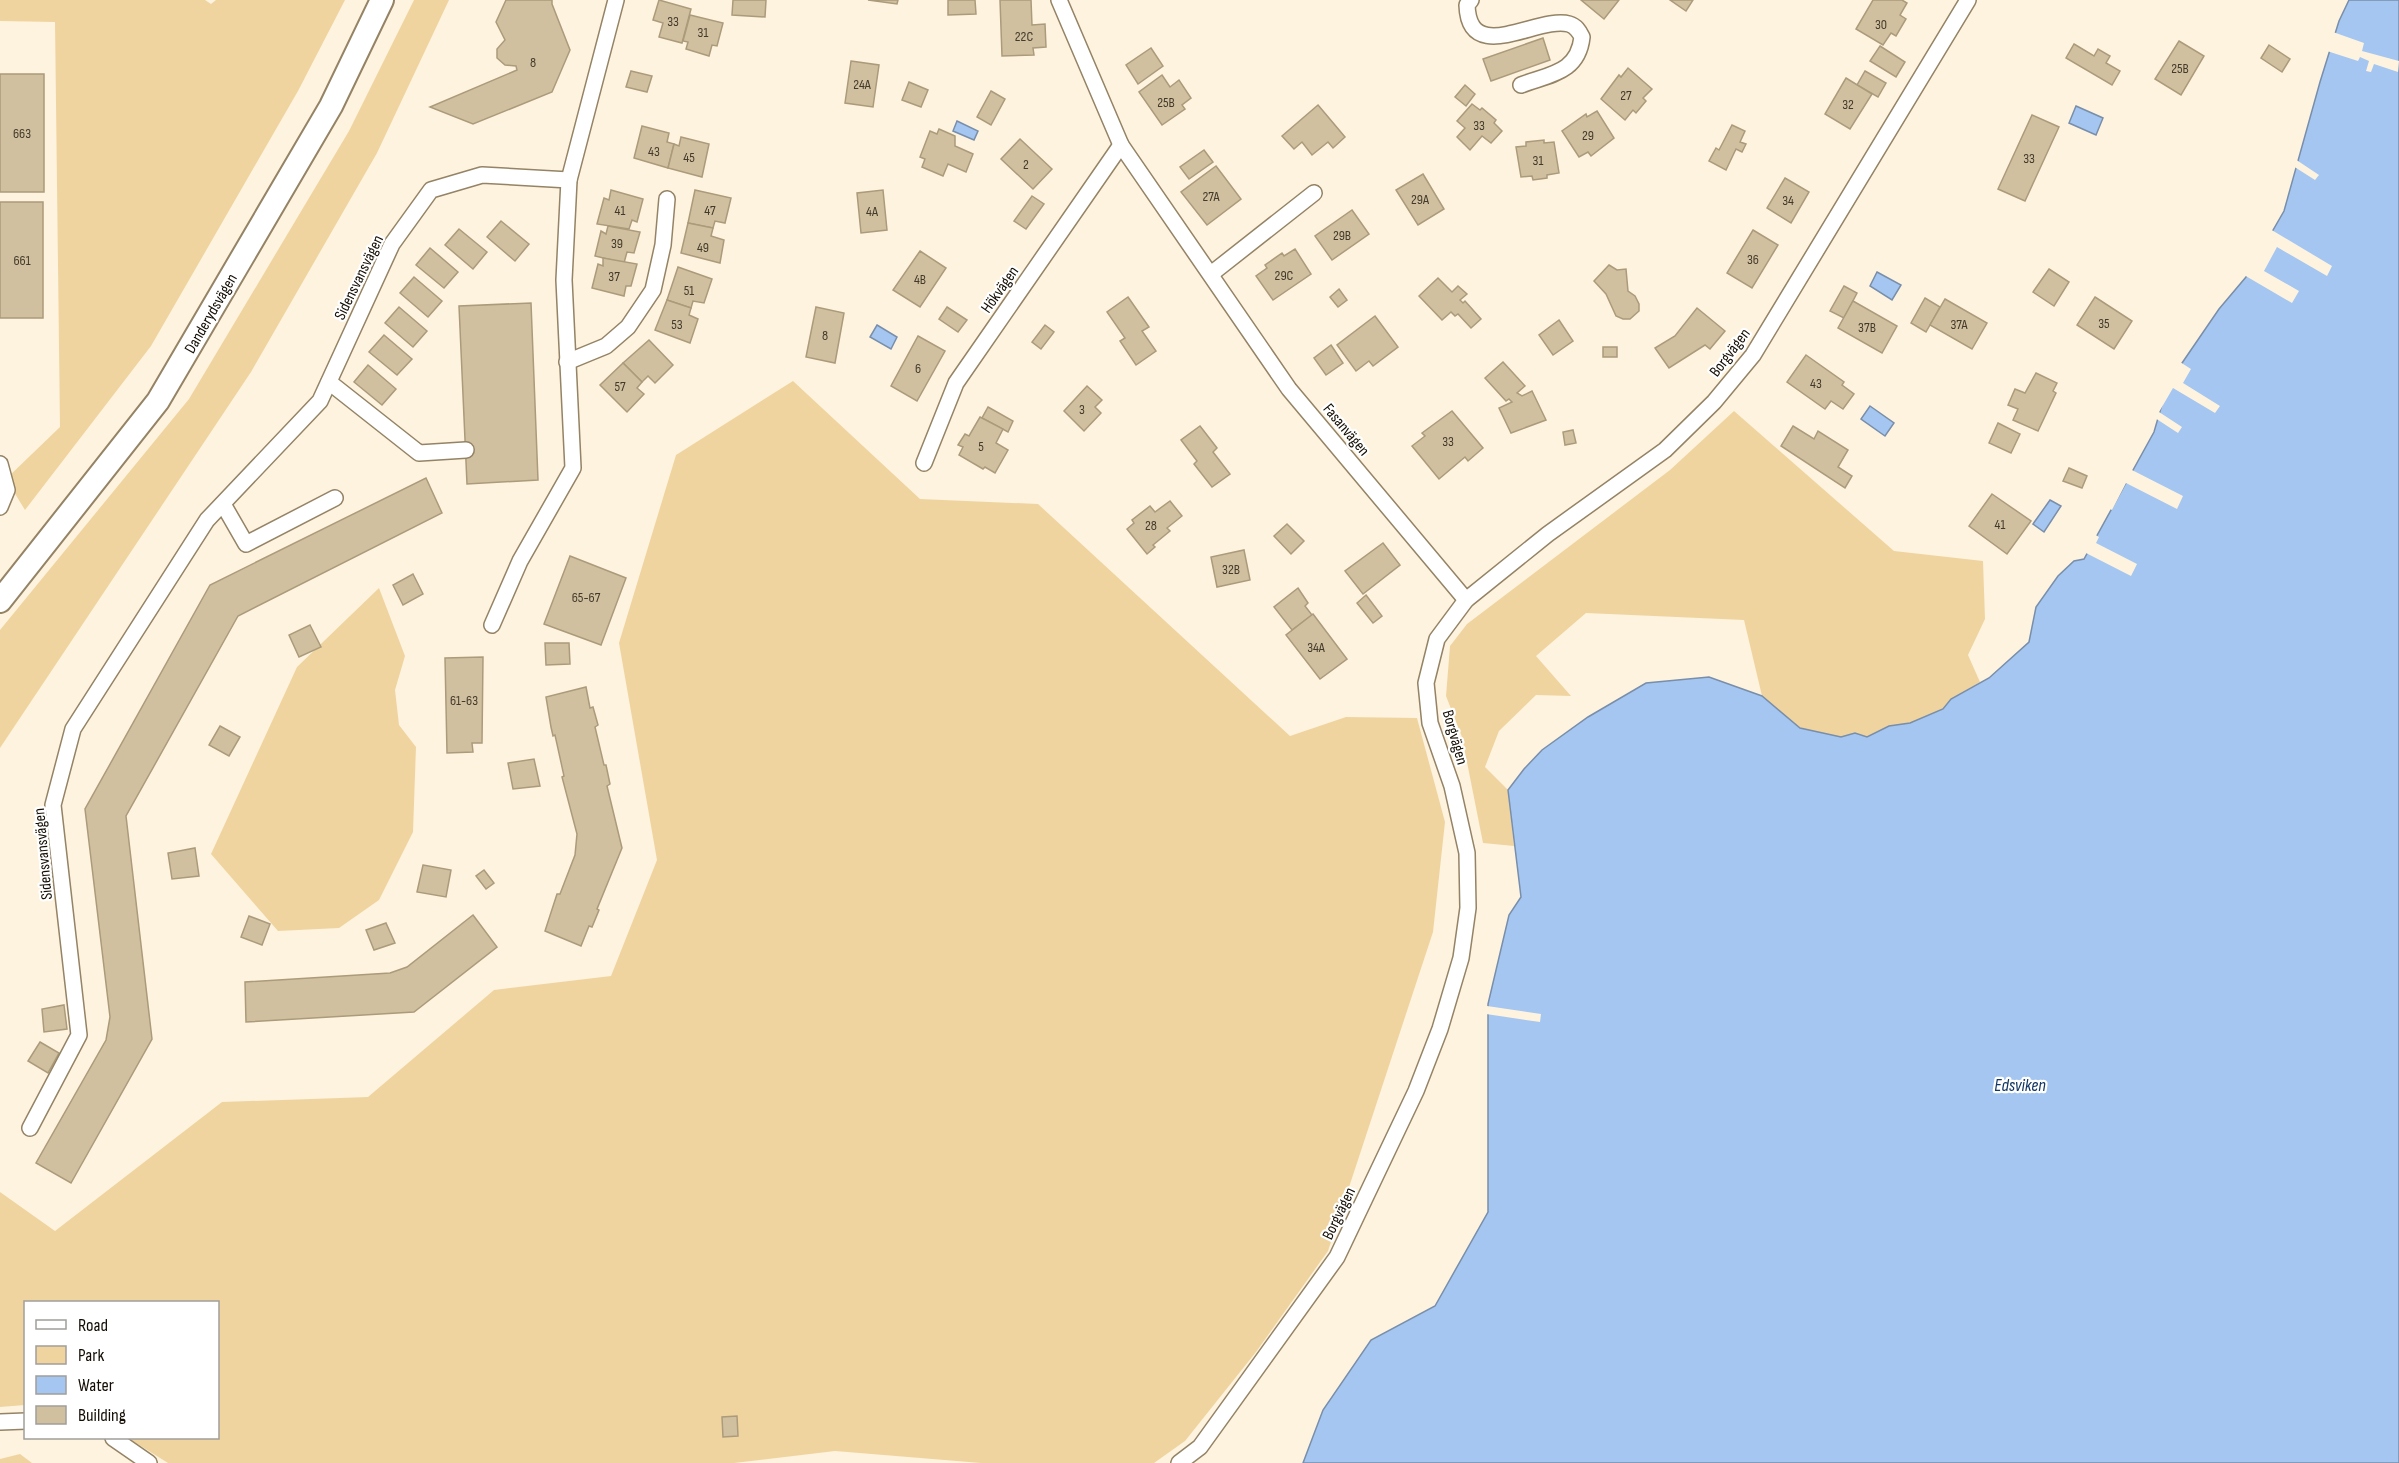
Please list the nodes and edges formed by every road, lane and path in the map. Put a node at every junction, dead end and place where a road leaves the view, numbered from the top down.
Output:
1 (382, 0) edge
2 (616, 0) edge
3 (1059, 0) edge
4 (1471, 0) edge
5 (1968, 0) edge
6 (1521, 85) dead end
7 (1122, 145) junction
8 (569, 180) junction
9 (1314, 193) dead end
10 (667, 199) dead end
11 (1210, 274) junction
12 (567, 362) junction
13 (329, 381) junction
14 (466, 450) dead end
15 (924, 463) dead end
16 (0, 464) edge
17 (335, 498) dead end
18 (223, 504) junction
19 (0, 507) edge
20 (1466, 600) junction
21 (0, 601) edge
22 (492, 626) dead end
23 (30, 1128) dead end
24 (24, 1421) edge
25 (0, 1422) edge
26 (116, 1439) edge
27 (149, 1463) edge
28 (1179, 1463) edge

1 - 21 main road, Danderydsvägen
2 - 8 street
3 - 7 street, Fasanvägen
4 - 6 street
5 - 20 street, Borgvägen
7 - 11 street, Fasanvägen
7 - 15 street, Hökvägen
8 - 12 street
8 - 13 street, Sidensvansvägen
9 - 11 street
10 - 12 street
11 - 20 street, Fasanvägen
12 - 22 street
13 - 14 street
13 - 18 street, Sidensvansvägen
16 - 19 street
17 - 18 street
18 - 23 street, Sidensvansvägen
20 - 28 street, Borgvägen
24 - 25 street
26 - 27 street

